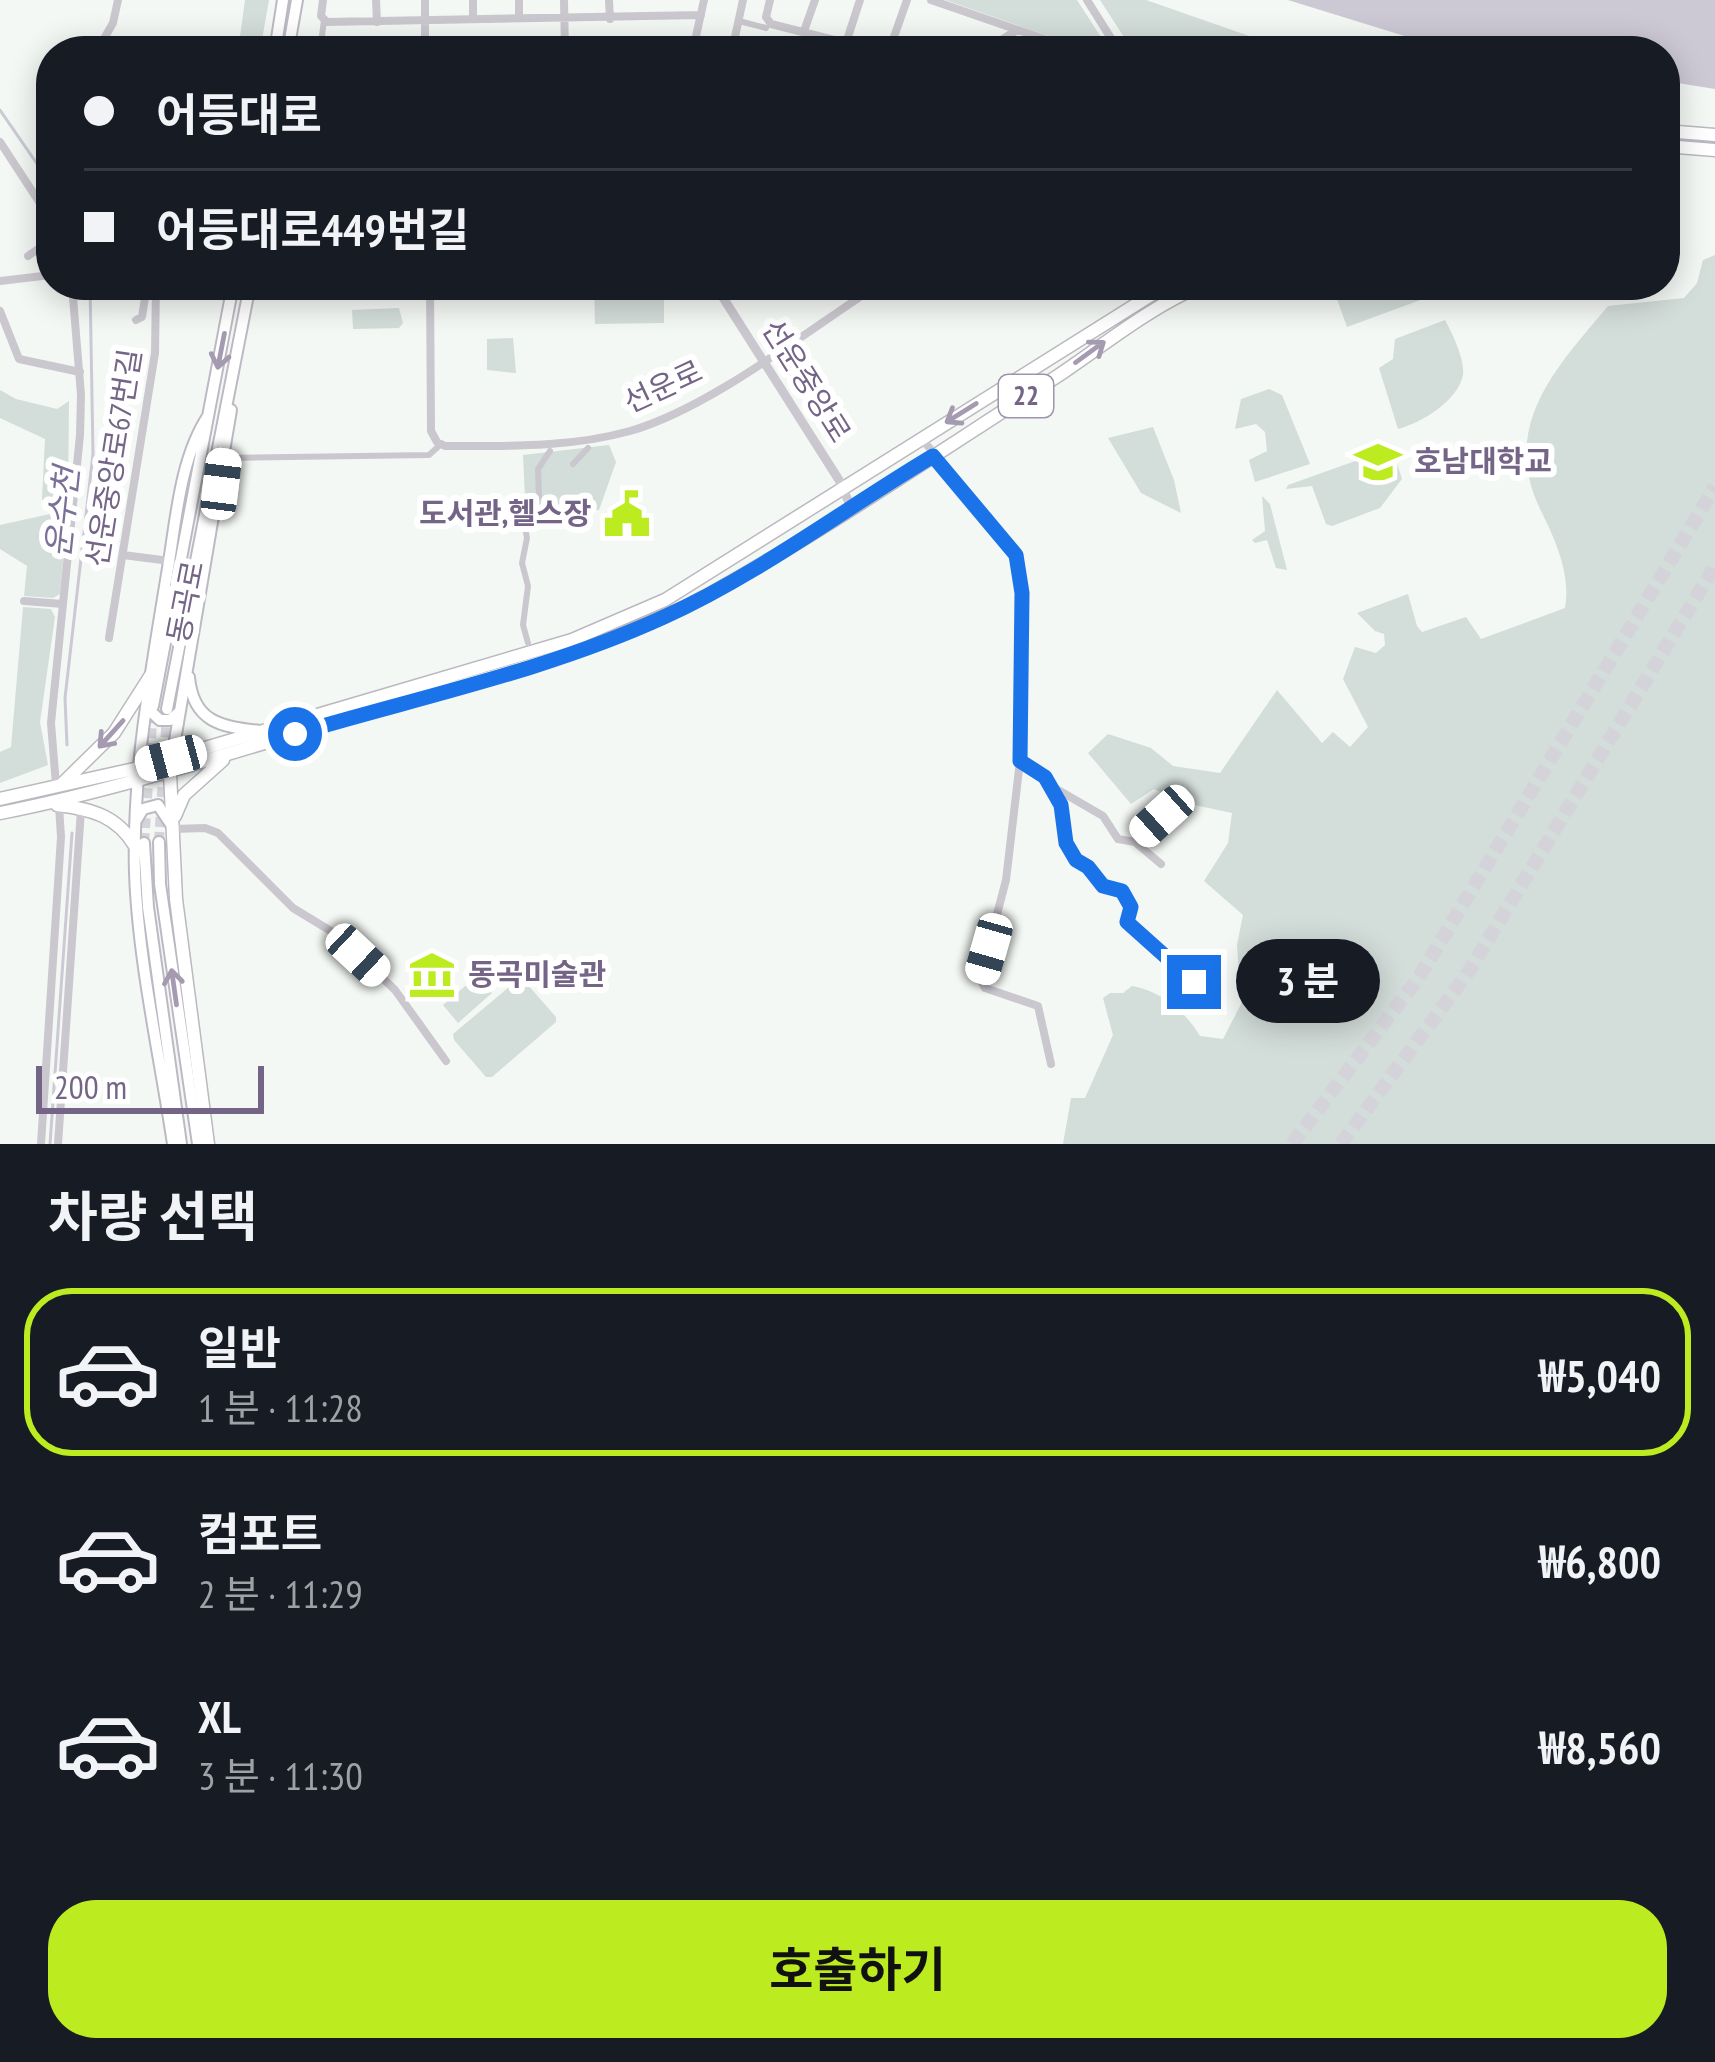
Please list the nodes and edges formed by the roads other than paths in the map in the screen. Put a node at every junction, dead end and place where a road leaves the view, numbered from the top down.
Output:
1 (118, 0) edge
2 (283, 0) edge
3 (297, 0) edge
4 (323, 0) edge
5 (376, 0) edge
6 (424, 0) edge
7 (473, 0) edge
8 (519, 0) edge
9 (564, 0) edge
10 (609, 0) edge
11 (659, 0) edge
12 (704, 0) edge
13 (743, 0) edge
14 (770, 0) edge
15 (815, 0) edge
16 (860, 0) edge
17 (907, 0) edge
18 (931, 0) edge
19 (1088, 0) edge
20 (701, 15) junction
21 (658, 17) junction
22 (519, 18) junction
23 (473, 19) junction
24 (564, 19) junction
25 (610, 19) junction
26 (323, 20) junction
27 (425, 21) junction
28 (739, 21) junction
29 (376, 22) junction
30 (766, 28) dead end
31 (804, 31) junction
32 (1016, 32) junction
33 (106, 36) edge
34 (277, 36) edge
35 (291, 36) edge
36 (321, 36) edge
37 (425, 36) edge
38 (565, 36) edge
39 (696, 36) edge
40 (736, 36) edge
41 (822, 36) edge
42 (848, 36) edge
43 (894, 36) edge
44 (1009, 36) edge
45 (1029, 36) edge
46 (1110, 36) edge
47 (1680, 132) edge
48 (1715, 135) edge
49 (0, 142) edge
50 (1680, 147) edge
51 (1715, 150) edge
52 (36, 197) edge
53 (36, 250) edge
54 (28, 256) dead end
55 (36, 277) edge
56 (0, 281) edge
57 (73, 300) edge
58 (146, 300) edge
59 (154, 300) edge
60 (230, 300) edge
61 (247, 300) edge
62 (430, 300) edge
63 (725, 300) edge
64 (855, 300) edge
65 (1143, 300) edge
66 (1174, 300) edge
67 (0, 311) edge
68 (158, 329) junction
69 (237, 357) junction
70 (764, 359) junction
71 (80, 372) junction
72 (208, 416) junction
73 (921, 438) junction
74 (440, 445) junction
75 (588, 448) dead end
76 (550, 452) dead end
77 (933, 456) junction
78 (224, 458) junction
79 (574, 464) dead end
80 (845, 489) junction
81 (851, 507) junction
82 (123, 555) junction
83 (170, 561) junction
84 (24, 601) dead end
85 (63, 604) junction
86 (109, 638) dead end
87 (528, 643) dead end
88 (190, 662) junction
89 (151, 675) junction
90 (149, 706) junction
91 (172, 711) junction
92 (264, 731) junction
93 (230, 755) junction
94 (1020, 761) junction
95 (170, 766) junction
96 (139, 767) junction
97 (138, 782) junction
98 (58, 786) junction
99 (1050, 786) junction
100 (0, 799) edge
101 (38, 805) junction
102 (59, 806) junction
103 (81, 808) junction
104 (0, 813) edge
105 (1162, 816) dead end
106 (135, 822) junction
107 (173, 830) junction
108 (159, 842) tunnel mouth
109 (1135, 842) junction
110 (140, 844) junction
111 (1161, 864) dead end
112 (1194, 982) dead end
113 (446, 1061) dead end
114 (1051, 1064) dead end
115 (41, 1144) edge
116 (58, 1144) edge
117 (177, 1144) edge
118 (198, 1144) edge
119 (208, 1144) edge

1 - 33 street
2 - 34 main road
3 - 35 main road
4 - 26 street
5 - 29 street
6 - 27 street
7 - 23 street
8 - 22 street
9 - 24 street
10 - 25 street
11 - 21 street
12 - 20 street
13 - 28 street
14 - 31 street
15 - 31 street
16 - 42 street
17 - 43 street
18 - 32 street
19 - 46 street
20 - 21 street
20 - 39 street
21 - 25 street
22 - 23 street
22 - 24 street
23 - 27 street
24 - 25 street
24 - 38 street
26 - 29 street
26 - 36 street
27 - 29 street
27 - 37 street
28 - 30 street
28 - 40 street
31 - 41 street
32 - 44 street
32 - 45 street
47 - 48 main road
49 - 52 street
50 - 51 main road
53 - 54 street
55 - 56 street
57 - 71 street
58 - 68 street
59 - 68 street, 선운중앙로67번길
60 -> 72 main road, 동곡로
61 - 69 main road, 동곡로
62 - 74 street
63 - 70 street, 선운중앙로
64 - 70 street, 선운로
65 -> 73 main road, 22
77 -> 66 main road, 22
67 - 71 street
68 - 82 street, 선운중앙로67번길
69 - 78 main road
69 - 91 main road, 동곡로
70 - 74 street, 선운로
70 - 80 street, 선운중앙로
71 - 85 street
72 - 83 main road
72 - 90 main road, 동곡로
73 - 77 street
73 - 80 main road, 22
74 - 78 street
75 - 79 street
76 - 87 street
77 - 81 main road, 22
77 - 94 street
78 - 88 main road
80 - 81 street, 선운중앙로
80 - 92 main road, 22
81 - 93 main road, 22
82 - 83 street
82 - 86 street, 선운중앙로67번길
83 - 89 main road
84 - 85 street
85 - 98 street
88 - 91 main road
88 - 92 main road
89 - 90 main road
89 -> 98 main road
90 - 91 main road
90 - 96 main road
91 - 95 main road
92 - 95 main road, 22
93 - 95 main road, 22
93 - 107 main road
94 - 99 street
94 - 114 street
95 - 96 main road, 22
95 - 97 main road, 22
95 - 107 main road
96 - 97 main road
96 - 98 main road, 22
97 - 101 main road, 22
97 - 106 main road
98 - 100 main road, 22
99 - 109 street
99 - 112 street
101 - 102 main road
101 - 104 main road, 22
102 - 103 main road
102 - 115 street
103 - 110 main road
103 - 116 street
105 - 109 street
106 - 107 main road
106 - 110 main road
107 - 113 street
107 - 119 main road
118 -> 108 main road
109 - 111 street
110 - 117 main road

